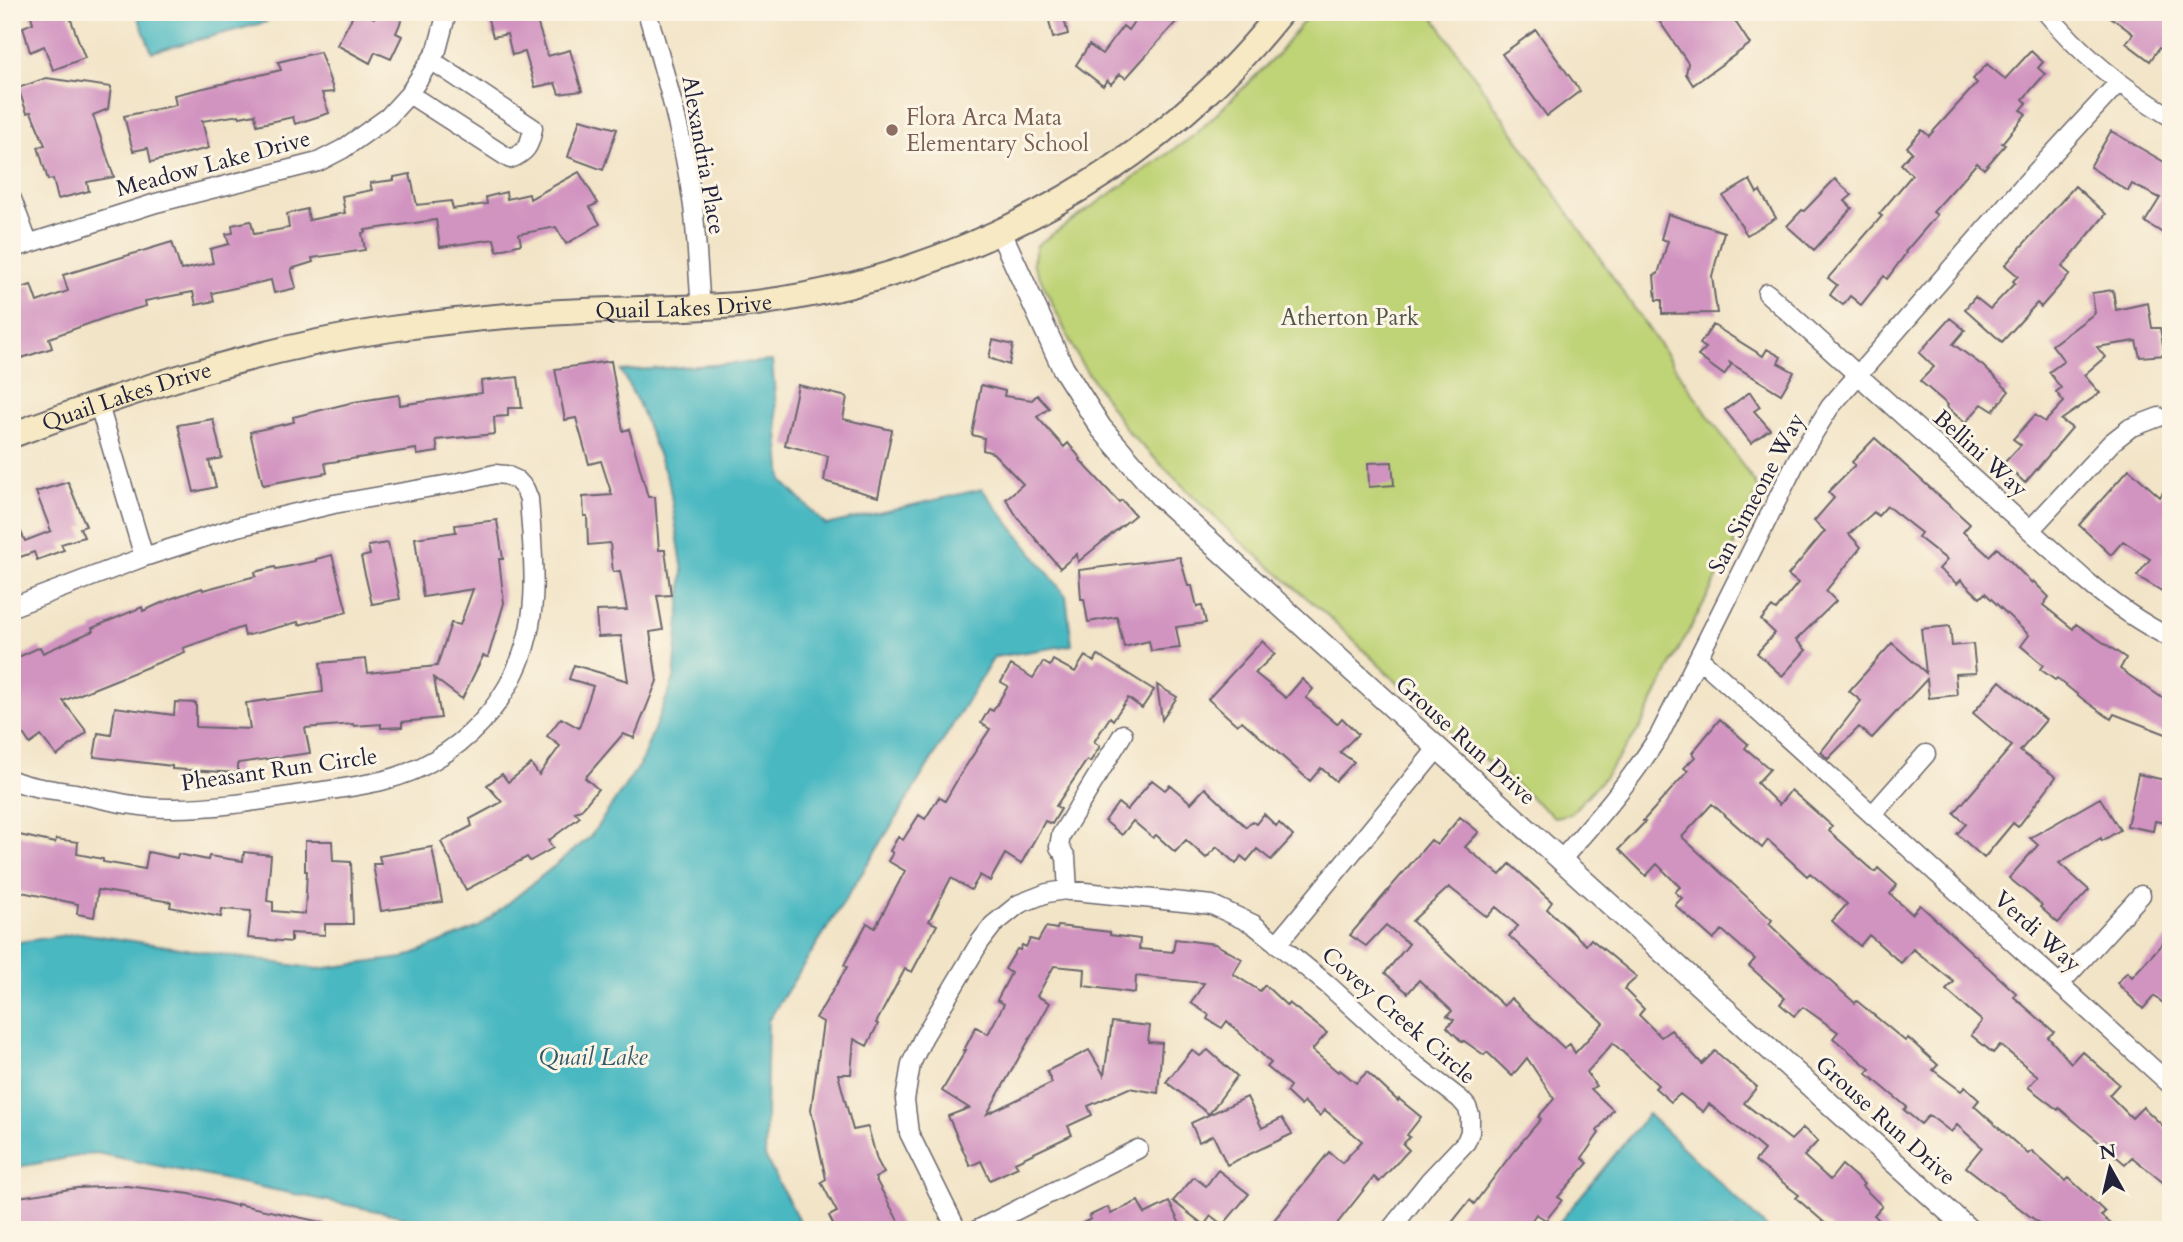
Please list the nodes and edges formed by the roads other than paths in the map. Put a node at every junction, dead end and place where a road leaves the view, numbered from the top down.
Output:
1 (447, 12) edge
2 (647, 12) edge
3 (1281, 12) edge
4 (2046, 12) edge
5 (431, 60) junction
6 (2119, 82) junction
7 (409, 94) junction
8 (2171, 117) edge
9 (12, 199) edge
10 (1000, 231) junction
11 (20, 246) edge
12 (1767, 293) dead end
13 (701, 308) junction
14 (1857, 373) junction
15 (99, 402) junction
16 (2159, 416) dead end
17 (12, 435) edge
18 (2030, 530) junction
19 (144, 557) junction
20 (12, 607) edge
21 (2171, 638) edge
22 (1699, 658) junction
23 (1123, 734) dead end
24 (1437, 749) junction
25 (1926, 754) dead end
26 (12, 780) edge
27 (1872, 814) junction
28 (1560, 861) junction
29 (1068, 891) junction
30 (2141, 895) dead end
31 (1278, 944) junction
32 (2060, 984) junction
33 (2171, 1085) edge
34 (1138, 1149) dead end
35 (957, 1230) edge
36 (977, 1230) edge
37 (1390, 1230) edge
38 (1969, 1230) edge

1 - 5 street, Meadow Lake Drive
2 - 13 street, Alexandria Place
3 - 10 main road, Quail Lakes Drive
4 - 6 street
5 - 7 street, Meadow Lake Drive
5 - 7 street
6 - 8 street
6 - 14 street, San Simeone Way
7 - 11 street, Meadow Lake Drive
9 - 11 street
10 - 13 main road, Quail Lakes Drive
10 - 24 street, Grouse Run Drive
12 - 14 street, Bellini Way
13 - 15 main road, Quail Lakes Drive
14 - 18 street, Bellini Way
14 - 22 street, San Simeone Way
15 - 17 main road, Quail Lakes Drive
15 - 19 street
16 - 18 street
18 - 21 street, Bellini Way
19 - 20 street, Pheasant Run Circle
19 - 26 street, Pheasant Run Circle
22 - 27 street, Verdi Way
22 - 28 street, San Simeone Way
23 - 29 street
24 - 28 street, Grouse Run Drive
24 - 31 street
25 - 27 street
27 - 32 street, Verdi Way
28 - 38 street, Grouse Run Drive
29 - 31 street, Covey Creek Circle
29 - 35 street, Covey Creek Circle
30 - 32 street
31 - 37 street, Covey Creek Circle
32 - 33 street, Verdi Way
34 - 36 street

